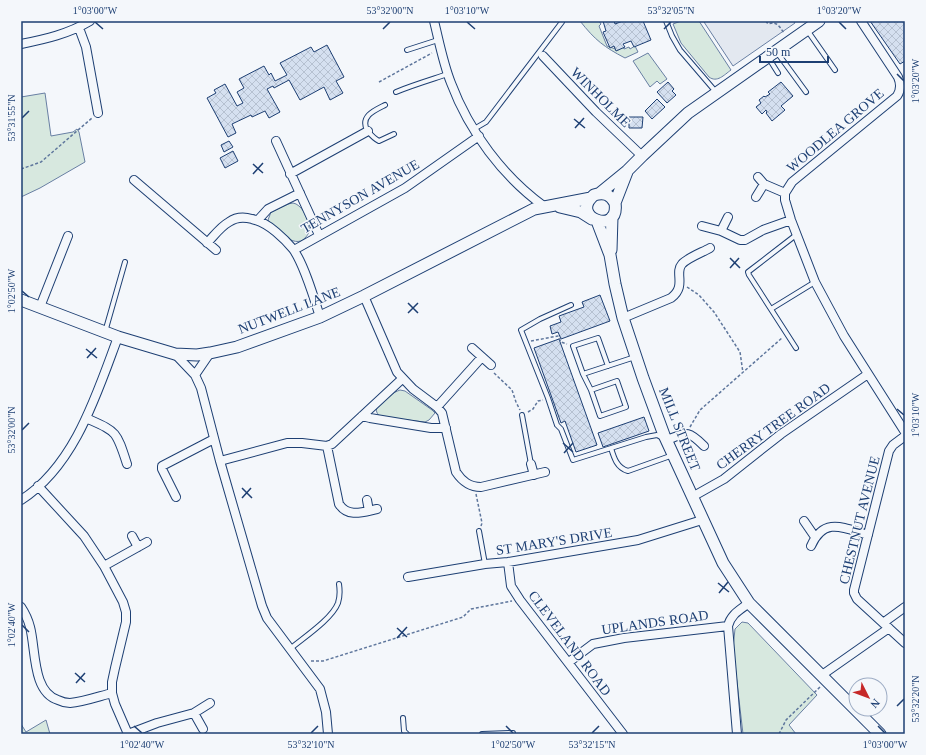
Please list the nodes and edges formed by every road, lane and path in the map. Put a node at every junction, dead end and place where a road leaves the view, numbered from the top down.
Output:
1 (90, 21) edge
2 (434, 21) edge
3 (666, 21) edge
4 (766, 21) edge
5 (819, 21) edge
6 (861, 21) edge
7 (562, 22) dead end
8 (79, 28) junction
9 (807, 29) junction
10 (790, 41) junction
11 (21, 44) edge
12 (440, 44) junction
13 (407, 50) dead end
14 (772, 54) junction
15 (543, 56) dead end
16 (835, 70) dead end
17 (778, 73) dead end
18 (448, 74) junction
19 (379, 82) dead end
20 (396, 92) dead end
21 (806, 92) dead end
22 (716, 93) junction
23 (385, 105) dead end
24 (98, 113) joint
25 (368, 131) junction
26 (476, 132) junction
27 (394, 134) dead end
28 (276, 141) dead end
29 (642, 156) junction
30 (21, 169) edge
31 (627, 171) junction
32 (290, 174) junction
33 (758, 177) dead end
34 (134, 180) dead end
35 (764, 184) junction
36 (300, 193) junction
37 (785, 193) junction
38 (595, 196) junction
39 (756, 196) dead end
40 (615, 203) junction
41 (551, 206) junction
42 (612, 217) junction
43 (728, 217) dead end
44 (258, 220) junction
45 (595, 220) junction
46 (791, 220) junction
47 (702, 226) dead end
48 (721, 231) junction
49 (797, 234) junction
50 (319, 235) junction
51 (68, 236) dead end
52 (207, 243) junction
53 (710, 248) dead end
54 (216, 250) dead end
55 (294, 250) junction
56 (610, 255) junction
57 (125, 262) dead end
58 (815, 282) junction
59 (680, 283) junction
60 (364, 296) junction
61 (21, 300) edge
62 (571, 306) dead end
63 (40, 307) junction
64 (771, 310) junction
65 (320, 317) junction
66 (624, 318) junction
67 (105, 332) junction
68 (787, 333) junction
69 (118, 337) junction
70 (526, 342) junction
71 (573, 346) junction
72 (472, 348) dead end
73 (796, 348) dead end
74 (210, 353) junction
75 (175, 354) junction
76 (482, 357) junction
77 (636, 357) junction
78 (491, 366) joint
79 (608, 366) junction
80 (743, 373) junction
81 (583, 374) junction
82 (868, 374) junction
83 (195, 375) junction
84 (402, 379) junction
85 (590, 390) junction
86 (548, 398) junction
87 (437, 407) junction
88 (522, 415) junction
89 (362, 416) junction
90 (86, 418) junction
91 (446, 428) junction
92 (905, 432) edge
93 (687, 434) junction
94 (905, 436) edge
95 (214, 439) junction
96 (667, 440) junction
97 (327, 446) junction
98 (704, 446) dead end
99 (611, 448) junction
100 (673, 455) junction
101 (220, 461) junction
102 (127, 464) dead end
103 (531, 464) joint
104 (545, 472) dead end
105 (534, 475) junction
106 (38, 486) junction
107 (474, 487) junction
108 (176, 497) dead end
109 (692, 497) junction
110 (21, 500) edge
111 (367, 500) dead end
112 (702, 520) junction
113 (804, 521) dead end
114 (479, 531) joint
115 (868, 535) junction
116 (132, 536) dead end
117 (815, 537) junction
118 (147, 542) dead end
119 (811, 546) dead end
120 (138, 547) junction
121 (508, 562) junction
122 (485, 564) junction
123 (104, 566) junction
124 (408, 578) dead end
125 (340, 584) dead end
126 (520, 600) junction
127 (749, 603) junction
128 (21, 607) edge
129 (905, 607) edge
130 (886, 625) junction
131 (728, 626) junction
132 (905, 643) edge
133 (290, 649) junction
134 (569, 662) junction
135 (301, 664) junction
136 (824, 678) junction
137 (112, 693) junction
138 (210, 703) dead end
139 (194, 713) junction
140 (403, 718) dead end
141 (203, 729) dead end
142 (128, 734) edge
143 (328, 734) edge
144 (407, 734) edge
145 (482, 734) edge
146 (513, 734) edge
147 (623, 734) edge
148 (737, 734) edge
149 (779, 734) edge
150 (880, 734) edge

1 - 8 street
2 - 12 street
3 - 22 lane
4 - 10 path
5 - 9 street
6 - 37 street, WOODLEA GROVE
7 - 26 lane
8 - 11 street
8 - 24 street
9 - 10 street
9 - 16 lane
10 - 14 street
12 - 13 lane
12 - 18 street
12 - 19 path
14 - 17 lane
14 - 21 lane
14 - 22 street
15 - 29 street, WINHOLME
18 - 20 lane
18 - 26 street
22 - 29 street
23 - 25 lane
24 - 30 path
25 - 27 lane
25 - 32 street
26 - 41 street
26 - 50 street, TENNYSON AVENUE
28 - 32 street
29 - 31 street
31 - 38 street
31 - 40 street
32 - 36 street
33 - 35 street
34 - 52 street
35 - 37 street
35 - 39 street
36 - 44 street
36 - 50 street
37 - 46 street, WOODLEA GROVE
38 - 40 street
38 - 41 street, NUTWELL LANE
38 - 45 street
40 - 42 street
41 - 45 street
41 - 60 street, NUTWELL LANE
42 - 45 street
42 - 56 street, MILL STREET
43 - 48 street
44 - 52 street
44 - 55 street
45 - 56 street, MILL STREET
46 - 48 street
46 - 49 street, WOODLEA GROVE
47 - 48 street
49 - 58 street, WOODLEA GROVE
49 - 64 lane
50 - 55 street, TENNYSON AVENUE
51 - 63 street
52 - 54 street
53 - 59 street
55 - 65 street
56 - 66 street, MILL STREET
57 - 67 lane
58 - 64 lane
58 - 82 street, WOODLEA GROVE
59 - 66 street
59 - 80 path
60 - 65 street, NUTWELL LANE
60 - 84 street
61 - 63 street, NUTWELL LANE
62 - 70 lane
63 - 67 street, NUTWELL LANE
64 - 68 lane
65 - 74 street, NUTWELL LANE
66 - 77 street, MILL STREET
67 - 69 street, NUTWELL LANE
68 - 73 lane
68 - 80 path
69 - 75 street, NUTWELL LANE
69 - 90 street
70 - 71 path
70 - 86 lane
71 - 79 lane
71 - 81 lane
72 - 76 street
74 - 75 street, NUTWELL LANE
74 - 83 street
75 - 83 street
76 - 78 street
76 - 87 street
77 - 79 lane
77 - 96 street, MILL STREET
78 - 88 path
79 - 81 lane
80 - 93 path
81 - 85 lane
82 - 92 street, WOODLEA GROVE
82 - 109 street, CHERRY TREE ROAD
83 - 95 street
84 - 87 street
84 - 89 street
85 - 85 lane
86 - 88 path
86 - 99 lane
87 - 91 street
88 - 103 lane
89 - 91 street
89 - 97 street
90 - 102 street
90 - 106 street
91 - 107 street
93 - 96 street
93 - 98 street
94 - 115 street, CHESTNUT AVENUE
95 - 101 street
95 - 108 street
96 - 99 lane
96 - 100 street, MILL STREET
97 - 101 street
97 - 111 street
99 - 100 lane
100 - 109 street, MILL STREET
101 - 133 street
103 - 105 street
104 - 105 street
105 - 107 street
106 - 110 street
106 - 123 street
107 - 114 path
109 - 112 street, MILL STREET
112 - 121 street, ST MARY'S DRIVE
112 - 127 street, MILL STREET
113 - 117 street
114 - 122 lane
115 - 117 street
115 - 130 street, CHESTNUT AVENUE
116 - 120 street
117 - 119 street
118 - 120 street
120 - 123 street
121 - 122 street, ST MARY'S DRIVE
121 - 126 street, CLEVELAND ROAD
122 - 124 street, ST MARY'S DRIVE
123 - 137 street
125 - 133 lane
126 - 134 street, CLEVELAND ROAD
126 - 135 path
127 - 131 street
127 - 136 street, MILL STREET
128 - 137 street
129 - 130 street
130 - 132 street, CHESTNUT AVENUE
130 - 136 street
131 - 134 street, UPLANDS ROAD
131 - 148 street
133 - 135 street
134 - 147 street, CLEVELAND ROAD
135 - 143 street
136 - 149 path
136 - 150 street, MILL STREET
137 - 142 street
138 - 139 street
139 - 141 street
139 - 142 street
140 - 144 lane
145 - 146 lane

